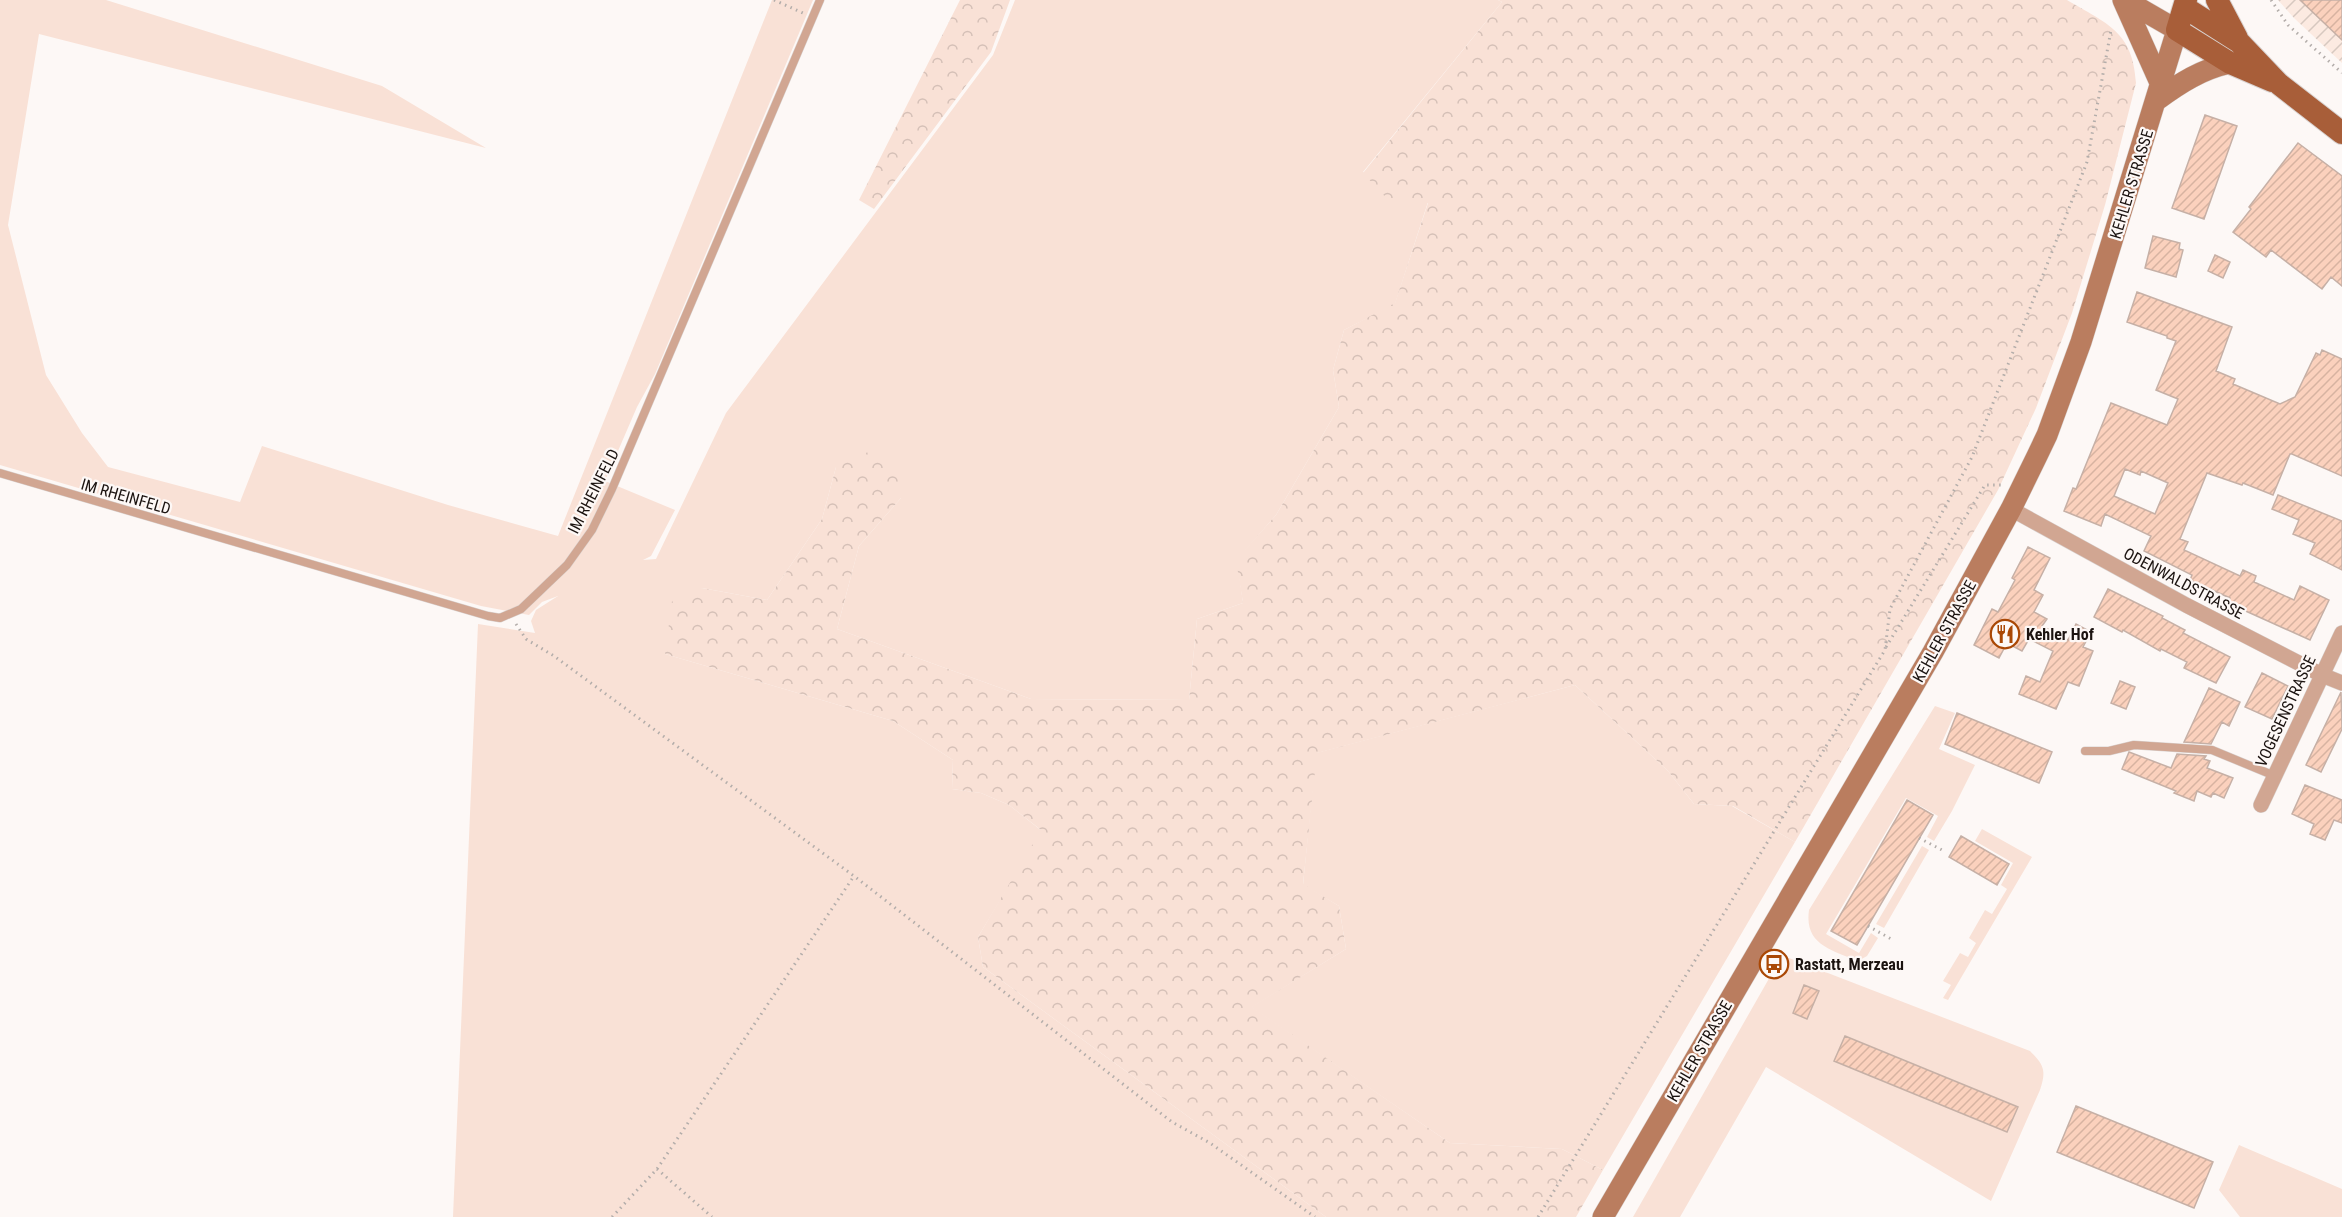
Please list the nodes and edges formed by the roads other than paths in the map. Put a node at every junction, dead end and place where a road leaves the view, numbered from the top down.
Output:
1 (820, 0) edge
2 (2124, 0) edge
3 (2217, 0) edge
4 (2181, 2) edge
5 (2177, 30) junction
6 (2239, 42) junction
7 (2230, 63) junction
8 (2279, 84) junction
9 (2159, 92) junction
10 (2342, 133) edge
11 (0, 472) edge
12 (2006, 502) junction
13 (2342, 633) edge
14 (2322, 675) junction
15 (2342, 683) edge
16 (2085, 751) dead end
17 (2275, 776) junction
18 (2261, 805) dead end
19 (1603, 1217) edge

1 - 11 lane, IM RHEINFELD
2 - 5 main road
2 - 9 main road
3 - 6 main road
4 - 5 main road, KEHLER STRASSE
4 - 6 main road
5 - 7 main road
5 - 9 main road, KEHLER STRASSE
6 - 8 main road
7 - 8 main road
7 - 9 main road
8 - 10 main road
9 - 12 main road, KEHLER STRASSE
12 - 14 street, ODENWALDSTRASSE
12 - 19 main road, KEHLER STRASSE
13 - 14 street, VOGESENSTRASSE
14 - 15 street, ODENWALDSTRASSE
14 - 17 street, VOGESENSTRASSE
16 - 17 lane
17 - 18 street, VOGESENSTRASSE

